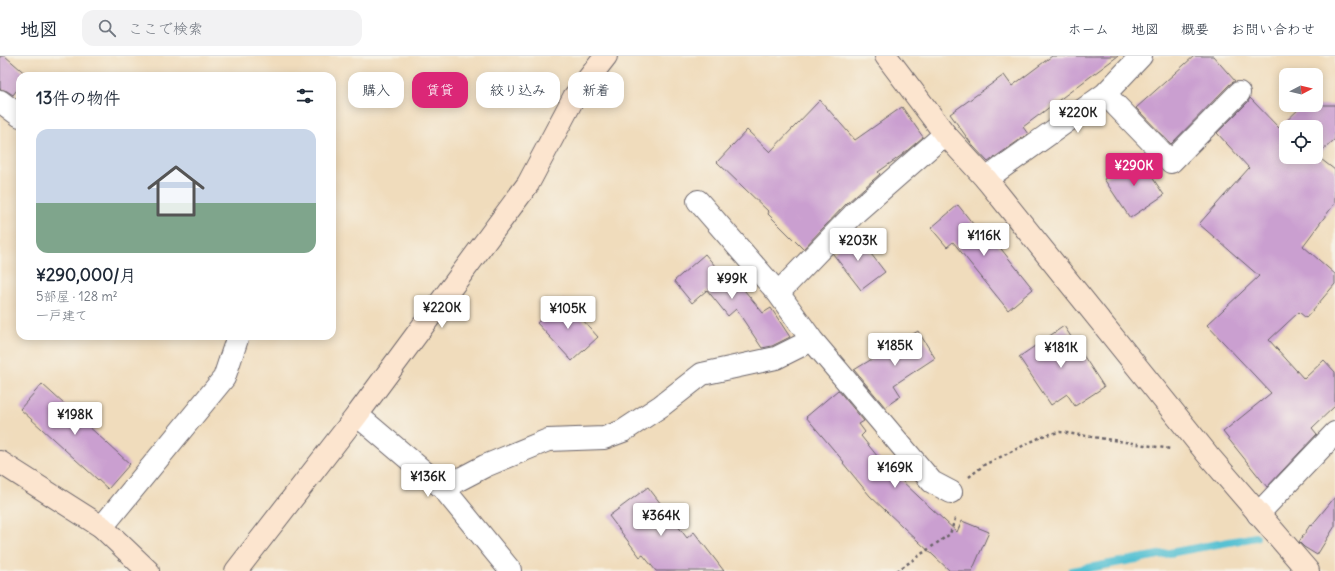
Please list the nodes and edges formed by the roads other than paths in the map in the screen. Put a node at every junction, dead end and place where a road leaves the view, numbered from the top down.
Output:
1 (606, 56) edge
2 (886, 56) edge
3 (1141, 56) edge
4 (1239, 93) dead end
5 (1105, 94) junction
6 (0, 101) edge
7 (16, 113) edge
8 (945, 134) junction
9 (986, 179) junction
10 (698, 201) dead end
11 (778, 293) junction
12 (237, 340) edge
13 (812, 340) junction
14 (357, 416) junction
15 (1335, 433) edge
16 (0, 462) edge
17 (443, 488) junction
18 (951, 492) road end
19 (1258, 514) junction
20 (102, 527) junction
21 (510, 570) dead end
22 (148, 571) edge
23 (236, 571) edge
24 (1308, 571) edge

1 - 14 street
2 - 8 street
3 - 5 street
4 - 5 street
5 - 9 street
6 - 7 street
8 - 9 street
8 - 11 street
9 - 19 street
10 - 11 street
11 - 13 street
12 - 20 street
13 - 17 street
13 - 18 street
14 - 17 street
14 - 23 street
15 - 19 street
16 - 20 street
17 - 21 street
19 - 24 street
20 - 22 street

